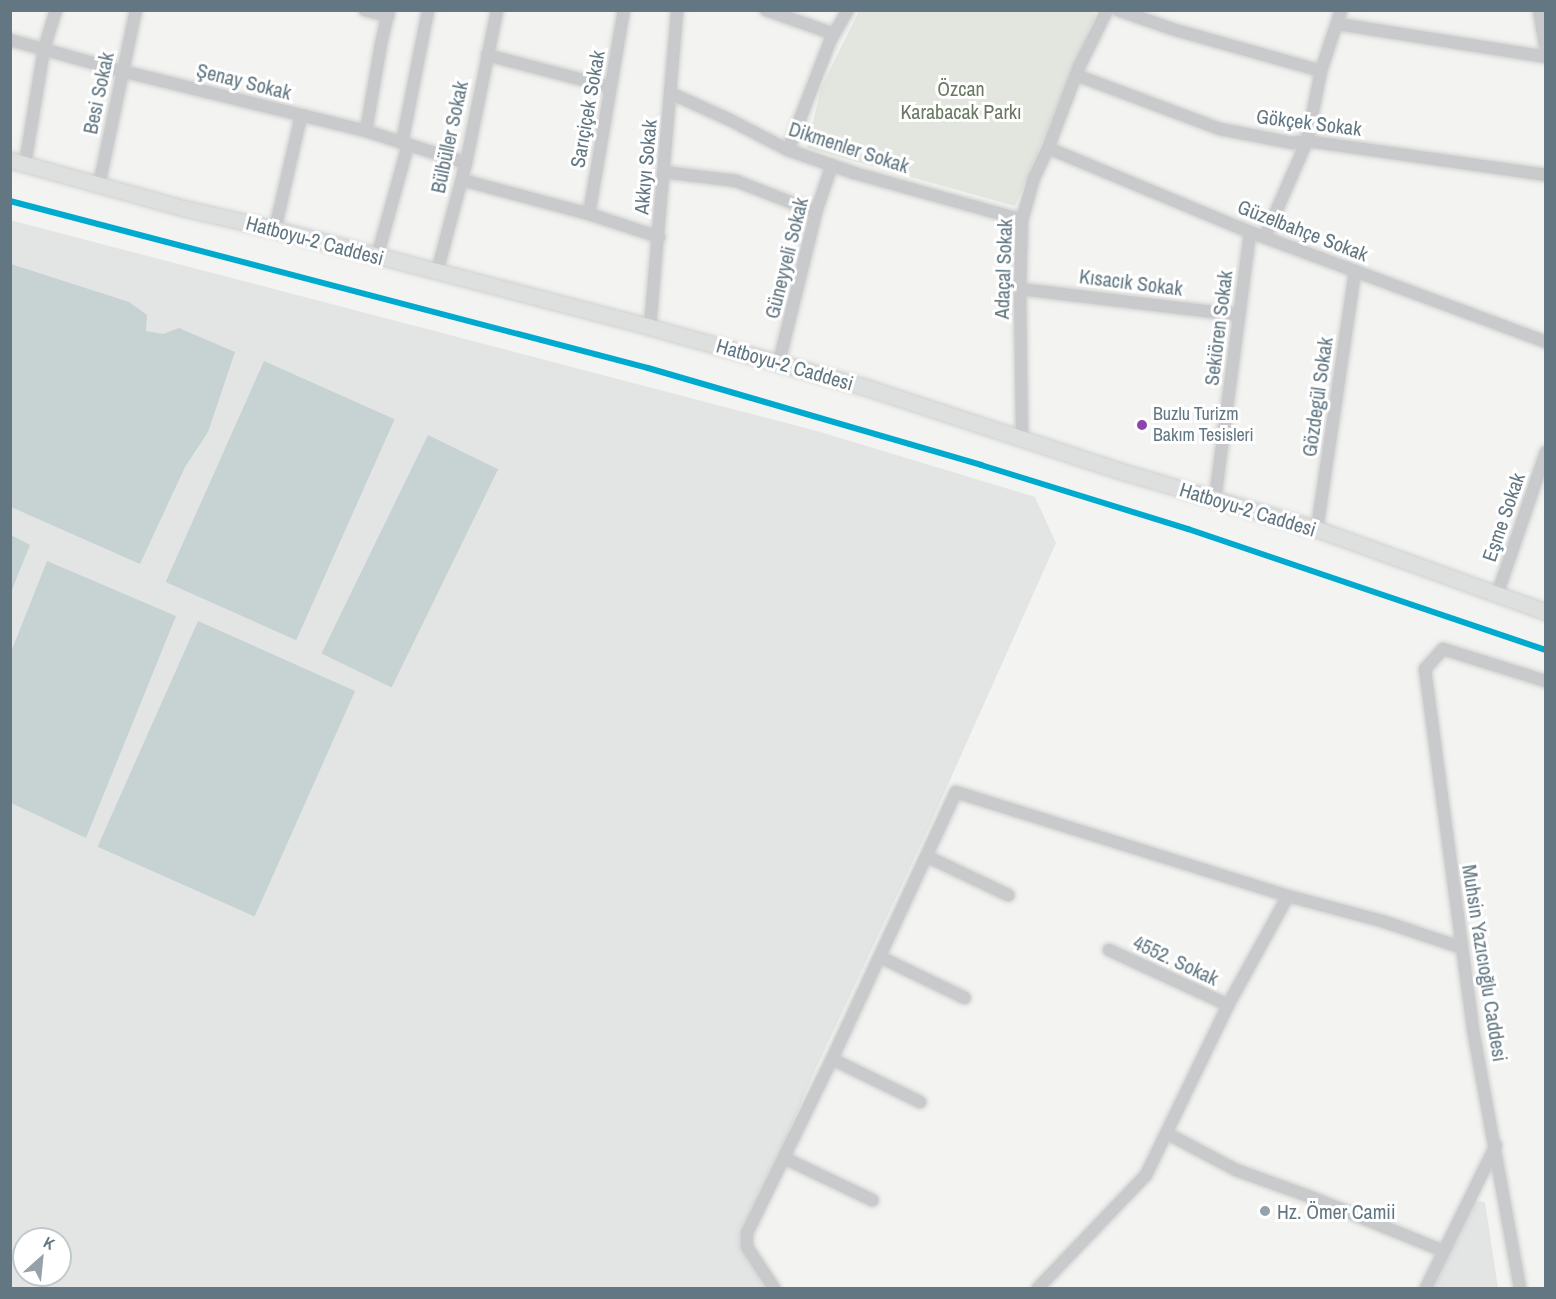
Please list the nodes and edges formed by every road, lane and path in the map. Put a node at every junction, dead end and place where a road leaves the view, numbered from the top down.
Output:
1 (56, 10) edge
2 (136, 10) edge
3 (365, 10) edge
4 (428, 10) edge
5 (497, 10) edge
6 (624, 10) edge
7 (677, 10) edge
8 (766, 10) edge
9 (848, 10) edge
10 (1107, 10) edge
11 (1118, 10) edge
12 (1341, 10) edge
13 (1539, 10) edge
14 (389, 13) edge
15 (1338, 24) junction
16 (834, 34) junction
17 (10, 40) edge
18 (44, 49) junction
19 (487, 55) junction
20 (1545, 55) edge
21 (122, 71) junction
22 (1321, 71) junction
23 (1076, 75) junction
24 (610, 87) junction
25 (670, 93) junction
26 (301, 116) junction
27 (366, 131) junction
28 (1307, 141) junction
29 (405, 144) junction
30 (1048, 148) junction
31 (788, 150) junction
32 (18, 162) edge
33 (466, 163) junction
34 (832, 165) junction
35 (663, 172) junction
36 (1545, 175) edge
37 (462, 180) junction
38 (99, 185) junction
39 (816, 212) junction
40 (589, 214) junction
41 (1022, 220) junction
42 (276, 229) junction
43 (1250, 232) junction
44 (658, 237) junction
45 (1265, 237) junction
46 (377, 257) junction
47 (1355, 271) junction
48 (437, 272) junction
49 (1020, 289) junction
50 (1238, 315) junction
51 (650, 327) junction
52 (1545, 342) edge
53 (779, 362) junction
54 (1022, 437) junction
55 (1545, 452) edge
56 (1215, 499) junction
57 (1317, 530) junction
58 (1497, 595) junction
59 (1545, 612) edge
60 (1545, 681) edge
61 (928, 857) junction
62 (1008, 896) dead end
63 (1288, 896) junction
64 (1462, 948) junction
65 (1109, 950) dead end
66 (880, 957) junction
67 (966, 998) dead end
68 (1228, 1005) junction
69 (832, 1059) junction
70 (920, 1102) dead end
71 (1168, 1134) junction
72 (1496, 1145) junction
73 (784, 1158) junction
74 (872, 1200) dead end
75 (1443, 1251) junction
76 (774, 1288) edge
77 (1038, 1288) edge
78 (1426, 1288) edge
79 (1520, 1288) edge

1 - 18 street
2 - 21 street, Besi Sokak
3 - 14 street
4 - 29 street
5 - 19 street, Bülbüller Sokak
6 - 24 street, Sarıçiçek Sokak
7 - 25 street, Akkıyı Sokak
8 - 16 street
9 - 16 street
10 - 23 street, Adaçal Sokak
11 - 22 street
12 - 15 street
13 - 20 street
14 - 27 street
15 - 20 street
15 - 22 street
16 - 31 street
17 - 18 street, Şenay Sokak
18 - 21 street, Şenay Sokak
18 - 32 street
19 - 24 street
19 - 33 street, Bülbüller Sokak
21 - 26 street, Şenay Sokak
21 - 38 street, Besi Sokak
22 - 28 street
23 - 28 street, Gökçek Sokak
23 - 30 street, Adaçal Sokak
24 - 40 street, Sarıçiçek Sokak
25 - 31 street, Dikmenler Sokak
25 - 35 street, Akkıyı Sokak
26 - 27 street, Şenay Sokak
26 - 42 street
27 - 29 street, Şenay Sokak
28 - 36 street, Gökçek Sokak
28 - 45 street
29 - 33 street, Şenay Sokak
29 - 46 street
30 - 41 street, Adaçal Sokak
30 - 43 street, Güzelbahçe Sokak
31 - 34 street, Dikmenler Sokak
32 - 38 main road, Hatboyu-2 Caddesi
33 - 37 street, Bülbüller Sokak
34 - 39 street, Güneyyeli Sokak
34 - 41 street, Dikmenler Sokak
35 - 39 street
35 - 44 street, Akkıyı Sokak
37 - 40 street
37 - 48 street, Bülbüller Sokak
38 - 42 main road, Hatboyu-2 Caddesi
39 - 53 street, Güneyyeli Sokak
40 - 44 street
41 - 49 street, Adaçal Sokak
42 - 46 main road, Hatboyu-2 Caddesi
43 - 45 street, Güzelbahçe Sokak
43 - 50 street, Sekiören Sokak
44 - 51 street, Akkıyı Sokak
45 - 47 street, Güzelbahçe Sokak
46 - 48 main road, Hatboyu-2 Caddesi
47 - 52 street, Güzelbahçe Sokak
47 - 57 street, Gözdegül Sokak
48 - 51 main road, Hatboyu-2 Caddesi
49 - 50 street, Kısacık Sokak
49 - 54 street, Adaçal Sokak
50 - 56 street, Sekiören Sokak
51 - 53 main road, Hatboyu-2 Caddesi
53 - 54 main road, Hatboyu-2 Caddesi
54 - 56 main road, Hatboyu-2 Caddesi
55 - 58 street, Eşme Sokak
56 - 57 main road, Hatboyu-2 Caddesi
57 - 58 main road, Hatboyu-2 Caddesi
58 - 59 main road, Hatboyu-2 Caddesi
60 - 64 street, Muhsin Yazıcıoğlu Caddesi
61 - 62 street
61 - 63 street
61 - 66 street
63 - 64 street
63 - 68 street
64 - 72 street, Muhsin Yazıcıoğlu Caddesi
65 - 68 street, 4552. Sokak
66 - 67 street
66 - 69 street
68 - 71 street
69 - 70 street
69 - 73 street
71 - 75 street
71 - 77 street
72 - 75 street
72 - 79 street, Muhsin Yazıcıoğlu Caddesi
73 - 74 street
73 - 76 street
75 - 78 street

